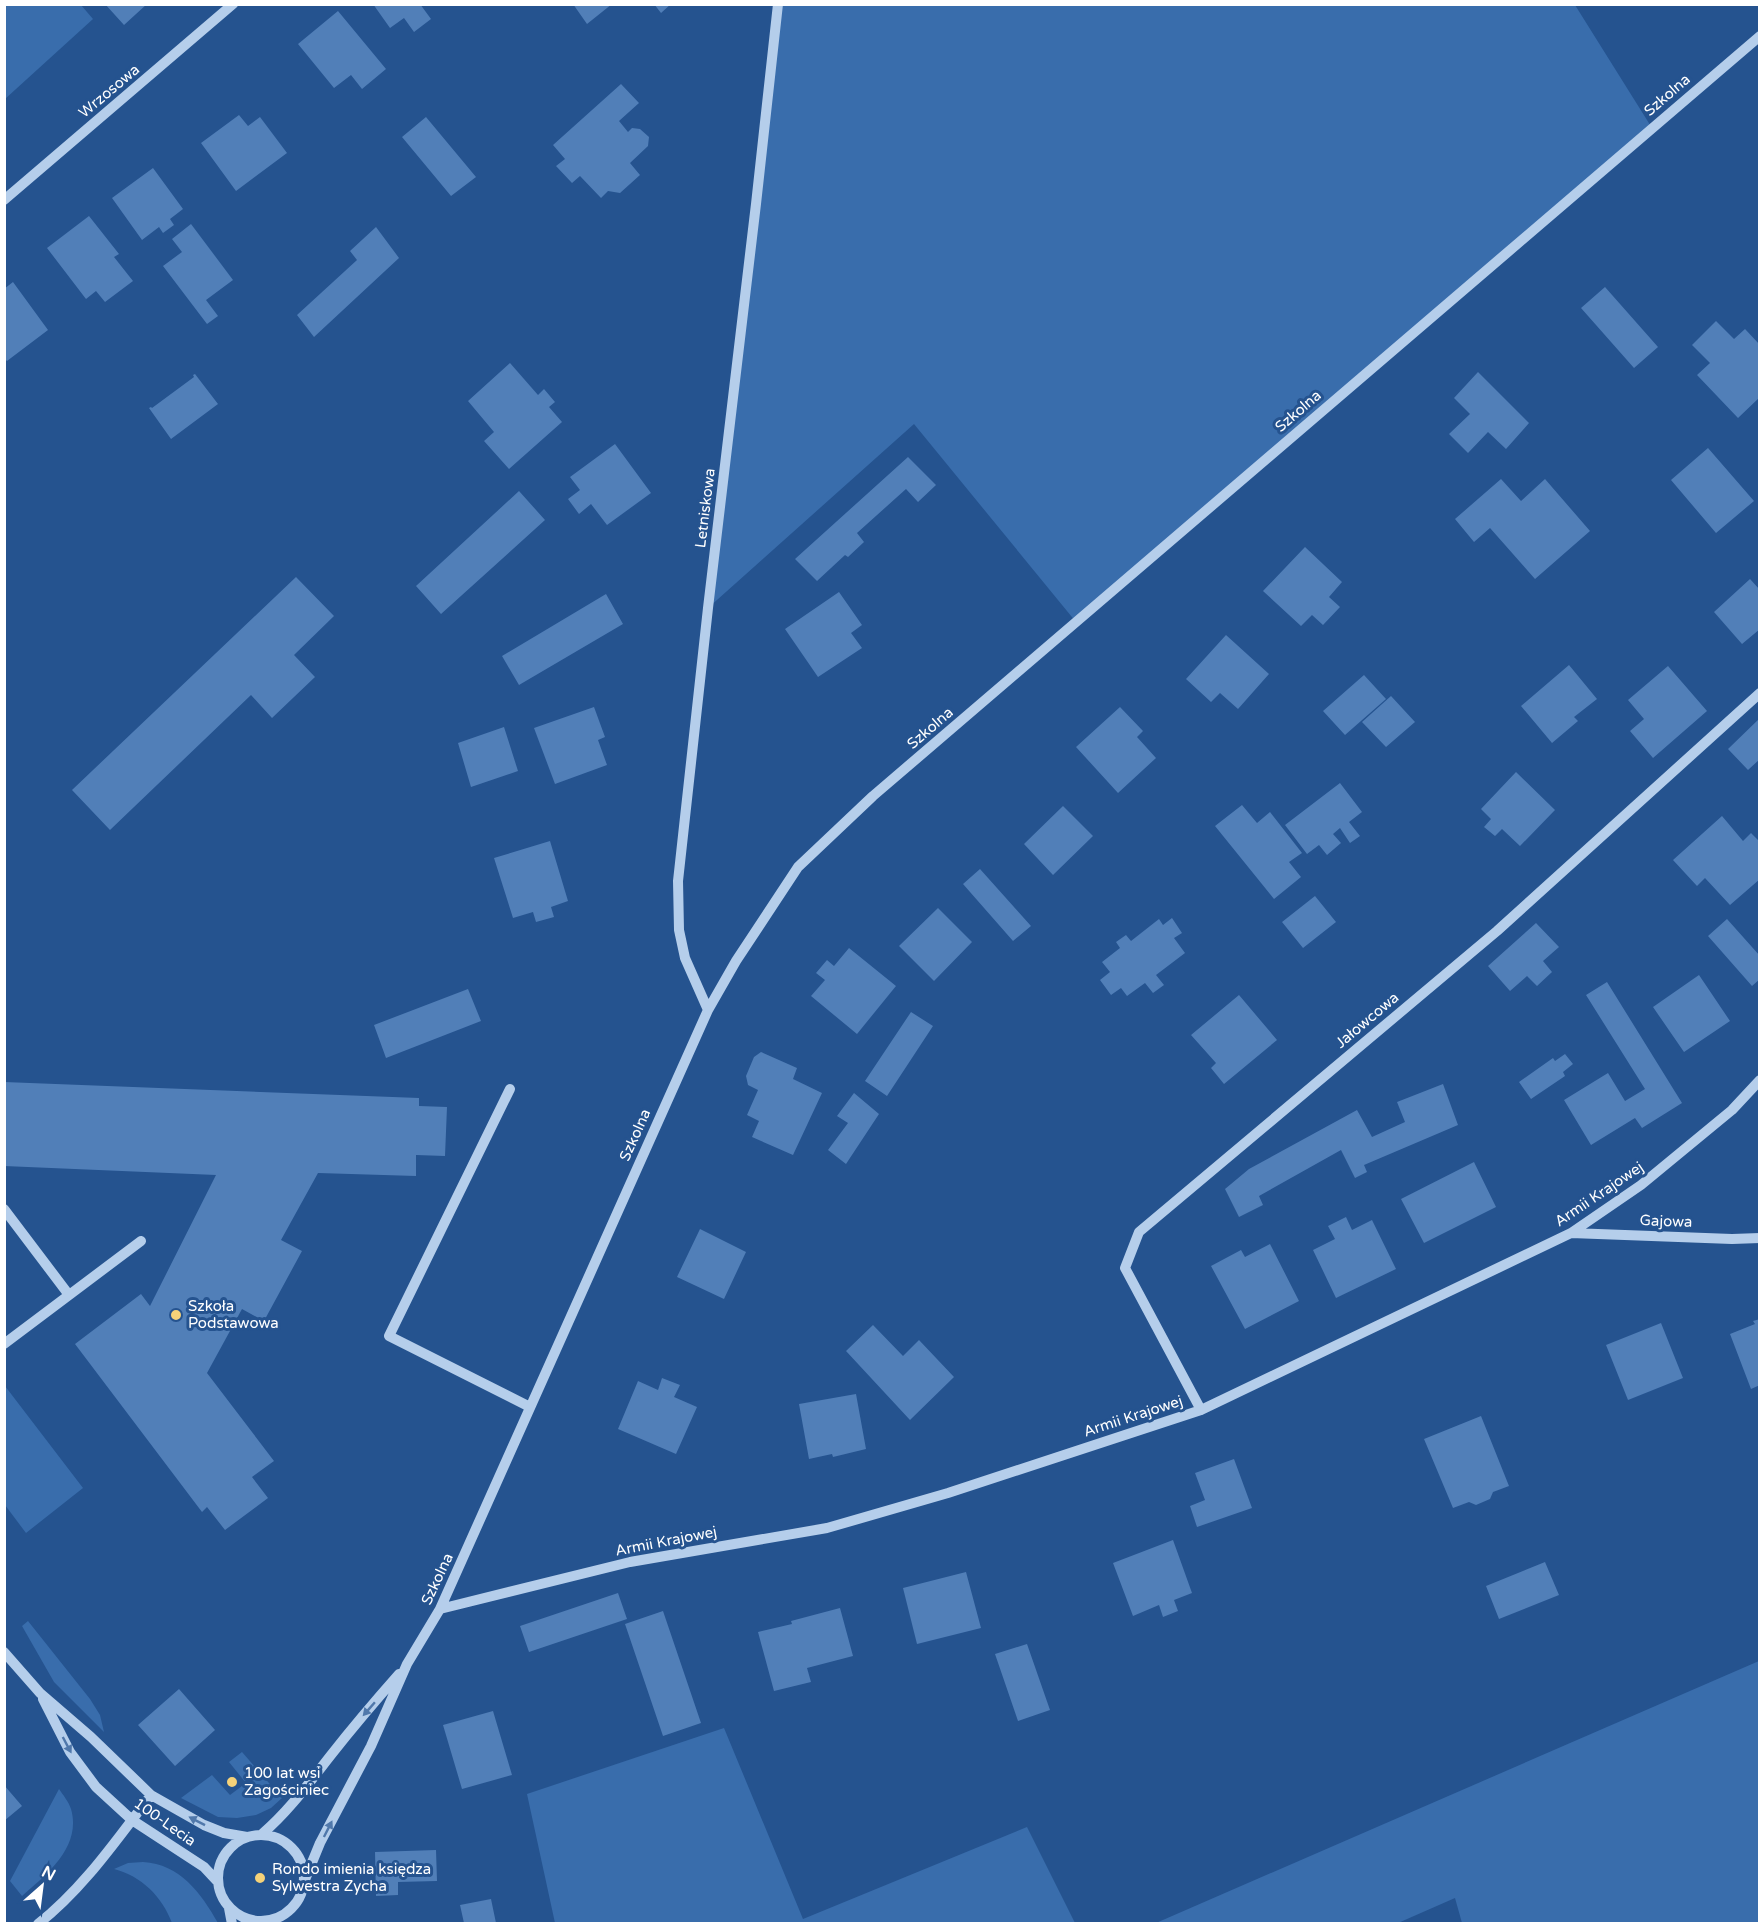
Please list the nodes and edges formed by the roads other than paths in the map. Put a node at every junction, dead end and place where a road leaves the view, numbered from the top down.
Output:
1 (233, 4) edge
2 (778, 4) edge
3 (1760, 36) edge
4 (4, 200) edge
5 (1760, 693) edge
6 (708, 1010) junction
7 (1760, 1080) edge
8 (510, 1089) dead end
9 (4, 1209) edge
10 (1571, 1233) junction
11 (1760, 1238) edge
12 (141, 1241) dead end
13 (69, 1295) junction
14 (4, 1344) edge
15 (530, 1407) junction
16 (1200, 1410) junction
17 (440, 1609) junction
18 (4, 1652) edge
19 (407, 1664) junction
20 (40, 1693) junction
21 (151, 1795) junction
22 (132, 1820) junction
23 (262, 1834) junction
24 (247, 1837) junction
25 (218, 1882) junction
26 (304, 1882) junction
27 (293, 1907) junction
28 (230, 1908) junction
29 (38, 1923) edge
30 (232, 1923) edge
31 (288, 1923) edge

1 - 4 street, Wrzosowa
2 - 6 street, Letniskowa
3 - 6 street, Szkolna
5 - 16 street, Jałowcowa
6 - 15 street, Szkolna
7 - 10 street, Armii Krajowej
8 - 15 street
9 - 13 street
10 - 11 street, Gajowa
10 - 16 street, Armii Krajowej
12 - 13 street
13 - 14 street
15 - 17 street, Szkolna
16 - 17 street, Armii Krajowej
17 - 19 street, Szkolna
18 - 20 street, 100-Lecia
19 -> 23 street, Szkolna
26 -> 19 street, Szkolna
20 - 21 street, 100-Lecia
20 -> 22 street, 100-Lecia
21 - 22 street
24 -> 21 street, 100-Lecia
22 - 25 street, 100-Lecia
22 - 29 street
23 - 24 street
23 - 26 street
24 - 25 street
25 - 28 street
26 - 27 street
27 - 28 street
27 - 31 street
28 - 30 street

